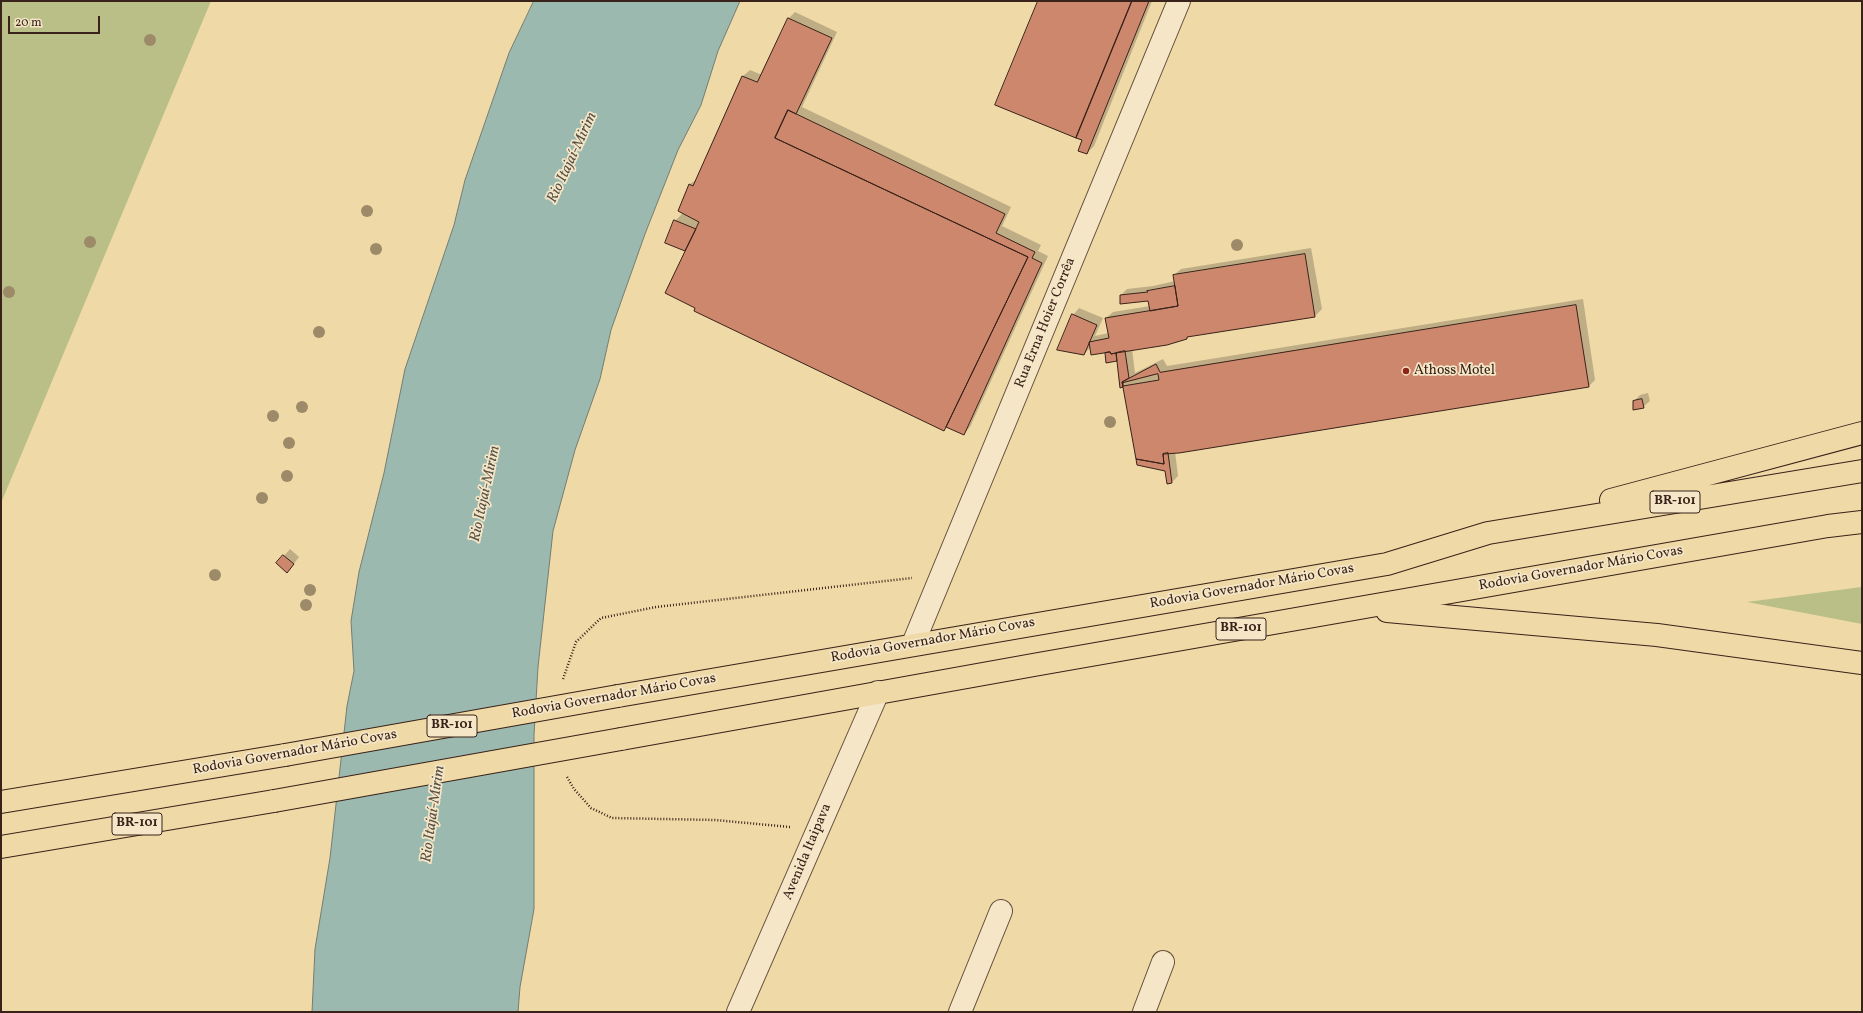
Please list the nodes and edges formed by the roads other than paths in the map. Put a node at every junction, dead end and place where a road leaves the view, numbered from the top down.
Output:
1 (1179, 1) edge
2 (1862, 433) edge
3 (1862, 471) edge
4 (1862, 522) edge
5 (1488, 533) junction
6 (1358, 608) junction
7 (913, 644) junction
8 (1862, 663) edge
9 (878, 692) junction
10 (1, 802) edge
11 (1, 847) edge
12 (1002, 911) dead end
13 (1163, 962) dead end
14 (738, 1012) edge
15 (960, 1012) edge
16 (1144, 1012) edge

1 - 7 street, Rua Erna Hoier Corrêa
2 - 5 highway
3 - 5 highway, Rodovia Governador Mário Covas / BR-101
4 - 6 highway, Rodovia Governador Mário Covas / BR-101
5 - 7 highway, Rodovia Governador Mário Covas / BR-101
6 - 8 highway
6 - 9 highway, Rodovia Governador Mário Covas / BR-101
7 - 10 highway, Rodovia Governador Mário Covas / BR-101, bridge
9 - 11 highway, Rodovia Governador Mário Covas / BR-101, bridge
9 - 14 street, Avenida Itaipava
12 - 15 street
13 - 16 street

